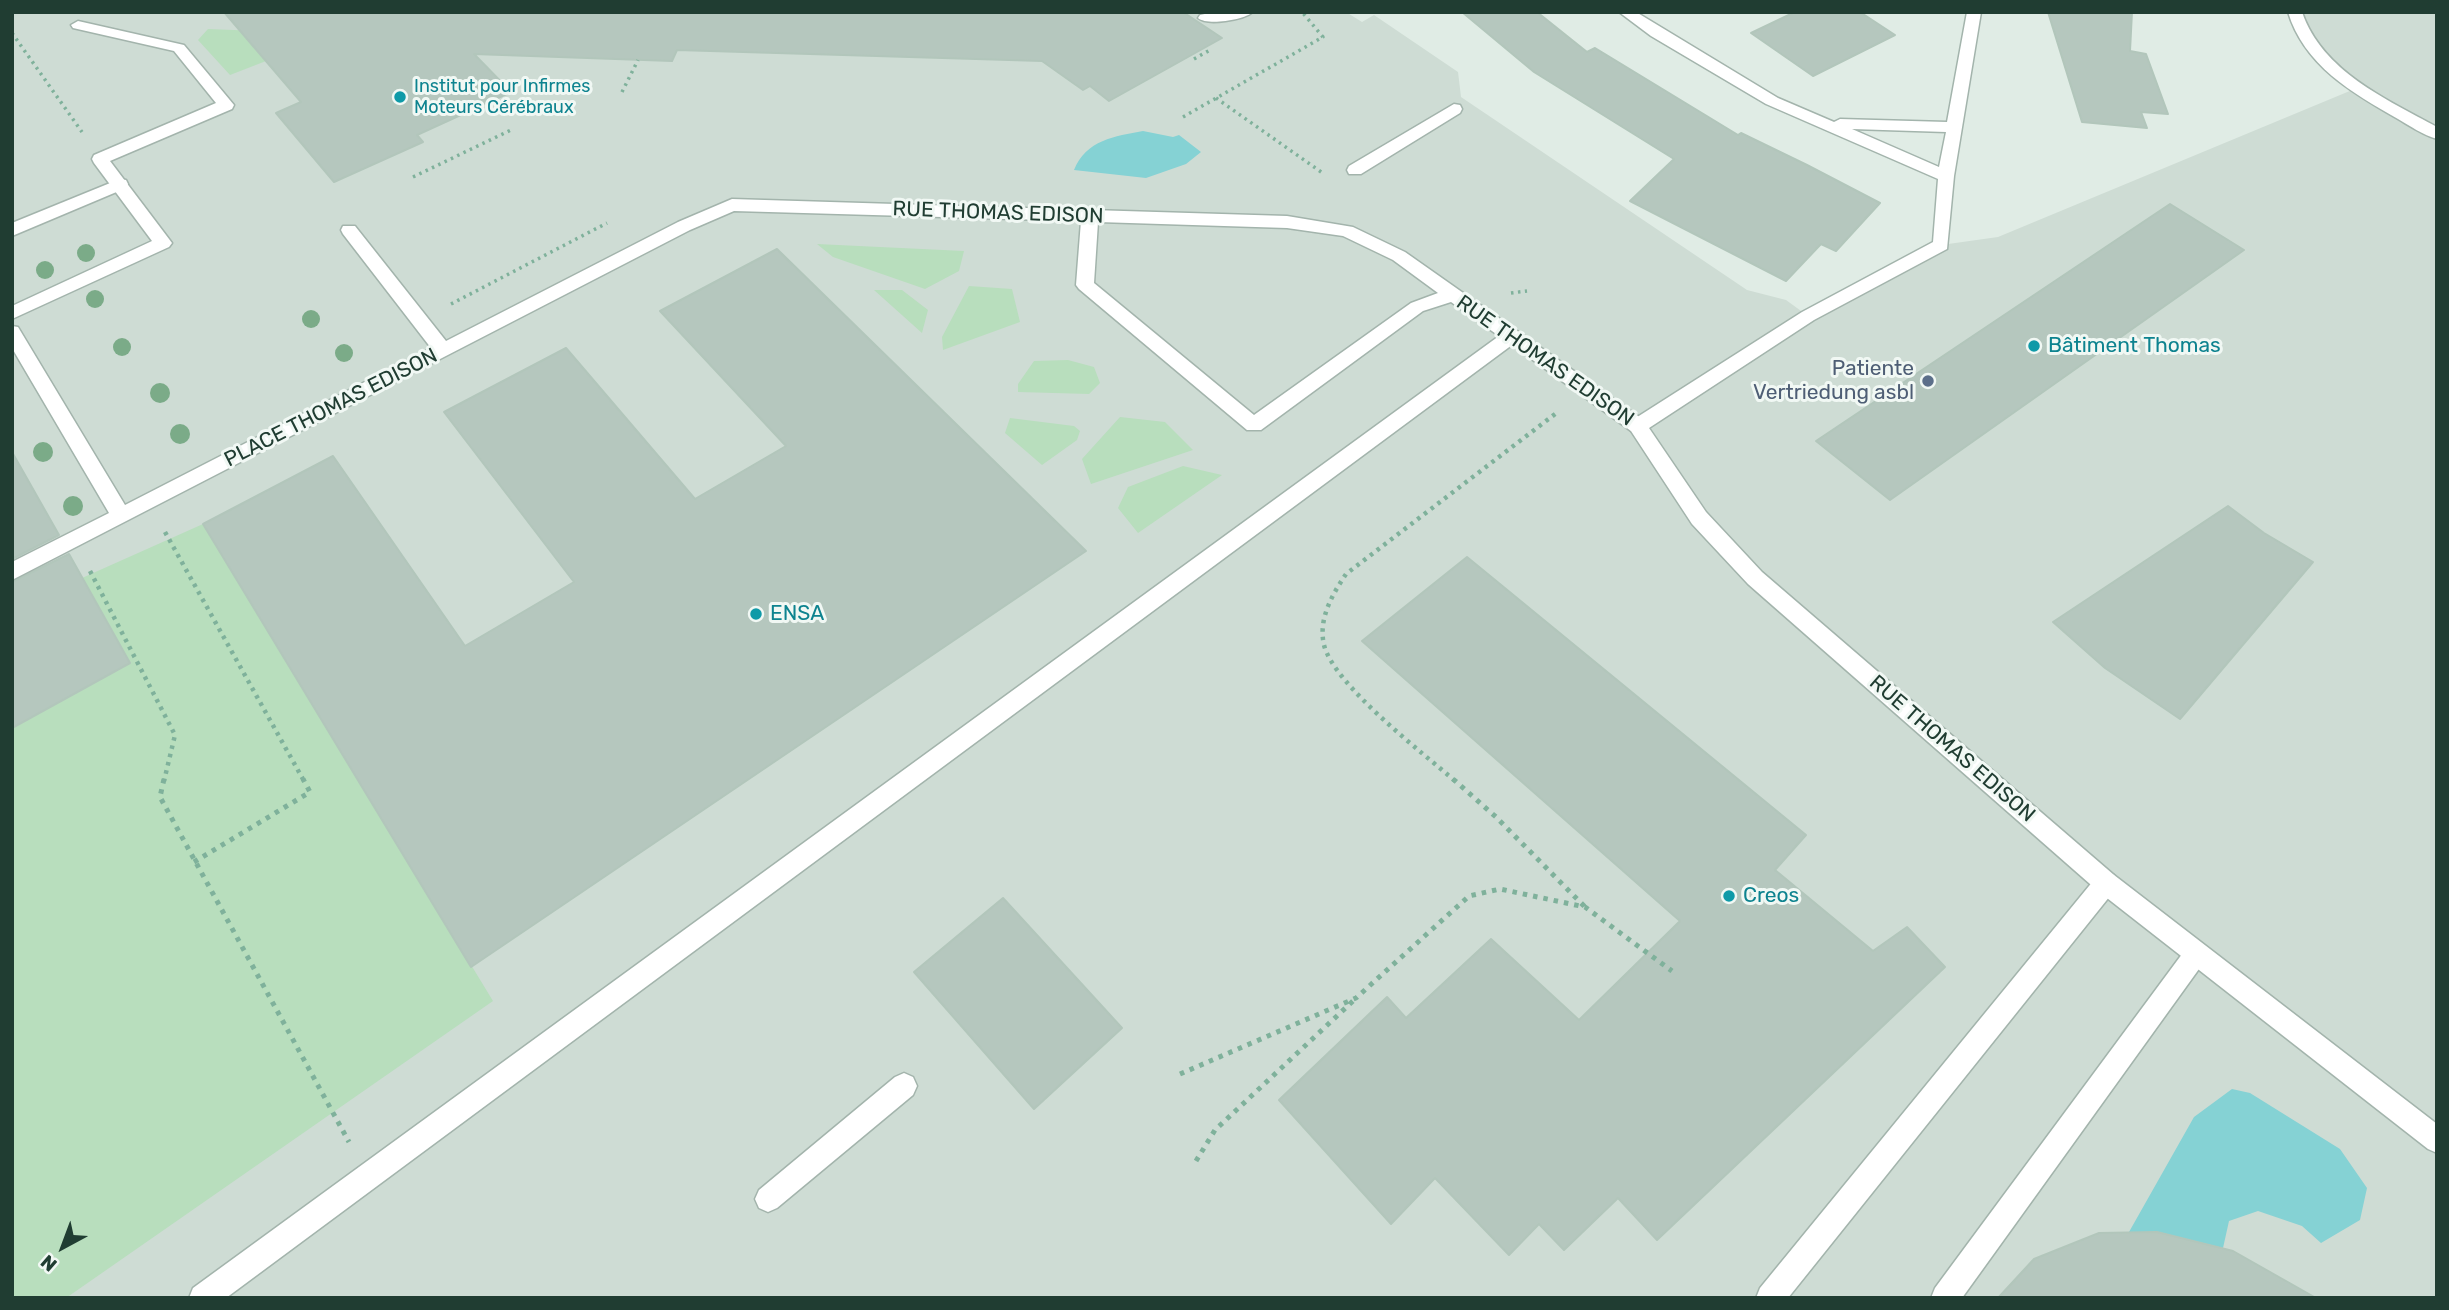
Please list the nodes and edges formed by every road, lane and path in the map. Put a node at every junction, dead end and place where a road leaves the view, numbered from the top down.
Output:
1 (1246, 12) edge
2 (1302, 12) edge
3 (1626, 12) edge
4 (1974, 12) edge
5 (2295, 12) edge
6 (1205, 18) dead end
7 (78, 25) dead end
8 (12, 33) edge
9 (638, 60) dead end
10 (622, 92) dead end
11 (1454, 108) dead end
12 (1184, 117) dead end
13 (1824, 123) junction
14 (1954, 127) junction
15 (513, 129) dead end
16 (2437, 134) edge
17 (100, 159) junction
18 (1355, 170) dead end
19 (413, 177) dead end
20 (1946, 177) junction
21 (120, 184) junction
22 (732, 205) joint
23 (1090, 216) junction
24 (12, 230) edge
25 (349, 230) dead end
26 (1451, 295) junction
27 (12, 313) edge
28 (12, 332) edge
29 (1510, 337) junction
30 (443, 350) junction
31 (1587, 389) junction
32 (1638, 426) junction
33 (121, 516) junction
34 (161, 524) dead end
35 (74, 541) junction
36 (12, 572) edge
37 (194, 862) junction
38 (2106, 883) junction
39 (1585, 907) junction
40 (2196, 954) junction
41 (1672, 971) dead end
42 (1356, 998) junction
43 (1180, 1074) dead end
44 (904, 1086) dead end
45 (2437, 1140) edge
46 (1196, 1161) dead end
47 (368, 1177) junction
48 (768, 1199) dead end
49 (203, 1298) edge
50 (1770, 1298) edge
51 (1945, 1298) edge

1 - 6 street
2 - 12 path
3 - 13 street
4 - 14 street
5 - 16 street
7 - 17 street
8 - 17 path
9 - 10 path
11 - 18 street
13 - 14 street
13 - 20 street
14 - 20 street
15 - 19 path
17 - 21 street
20 - 32 street
21 - 24 street
21 - 27 street
22 - 23 street, RUE THOMAS EDISON
22 - 30 street, PLACE THOMAS EDISON
23 - 26 street, RUE THOMAS EDISON
23 - 26 street
25 - 30 street
26 - 29 street, RUE THOMAS EDISON
28 - 33 street
29 - 31 street, RUE THOMAS EDISON
29 - 47 street
30 - 33 street, PLACE THOMAS EDISON
31 - 32 street, RUE THOMAS EDISON
31 - 39 path
32 - 38 street, RUE THOMAS EDISON
33 - 35 street, PLACE THOMAS EDISON
34 - 37 path
35 - 36 street, PLACE THOMAS EDISON
35 - 37 path
37 - 47 path
38 - 40 street, RUE THOMAS EDISON
38 - 50 street
39 - 41 path
39 - 42 path
40 - 45 street, RUE THOMAS EDISON
40 - 51 street
42 - 43 path
42 - 46 path
44 - 48 street
47 - 49 street

